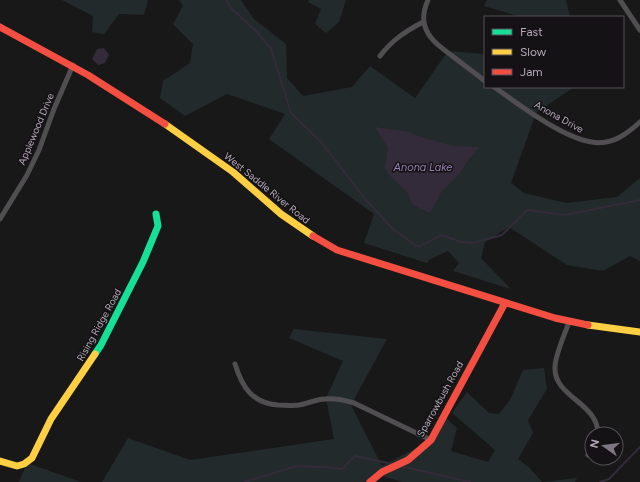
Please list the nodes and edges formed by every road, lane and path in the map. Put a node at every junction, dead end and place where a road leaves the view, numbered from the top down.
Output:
1 (428, 0) edge
2 (620, 0) edge
3 (424, 22) junction
4 (0, 27) edge
5 (640, 30) edge
6 (380, 56) dead end
7 (73, 65) junction
8 (484, 80) edge
9 (495, 88) edge
10 (640, 122) edge
11 (156, 214) dead end
12 (0, 219) edge
13 (505, 303) junction
14 (569, 322) junction
15 (640, 332) edge
16 (234, 364) dead end
17 (597, 426) edge
18 (431, 440) junction
19 (0, 461) edge
20 (370, 482) edge

1 - 3 street
2 - 5 street
3 - 6 street
3 - 8 street
4 - 7 street, West Saddle River Road
7 - 12 street, Applewood Drive
7 - 13 street, West Saddle River Road
9 - 10 street, Anona Drive
11 - 19 street, Rising Ridge Road
13 - 14 street, West Saddle River Road
13 - 18 street, Sparrowbush Road
14 - 15 street, West Saddle River Road
14 - 17 street
16 - 18 street
18 - 20 street, Sparrowbush Road

